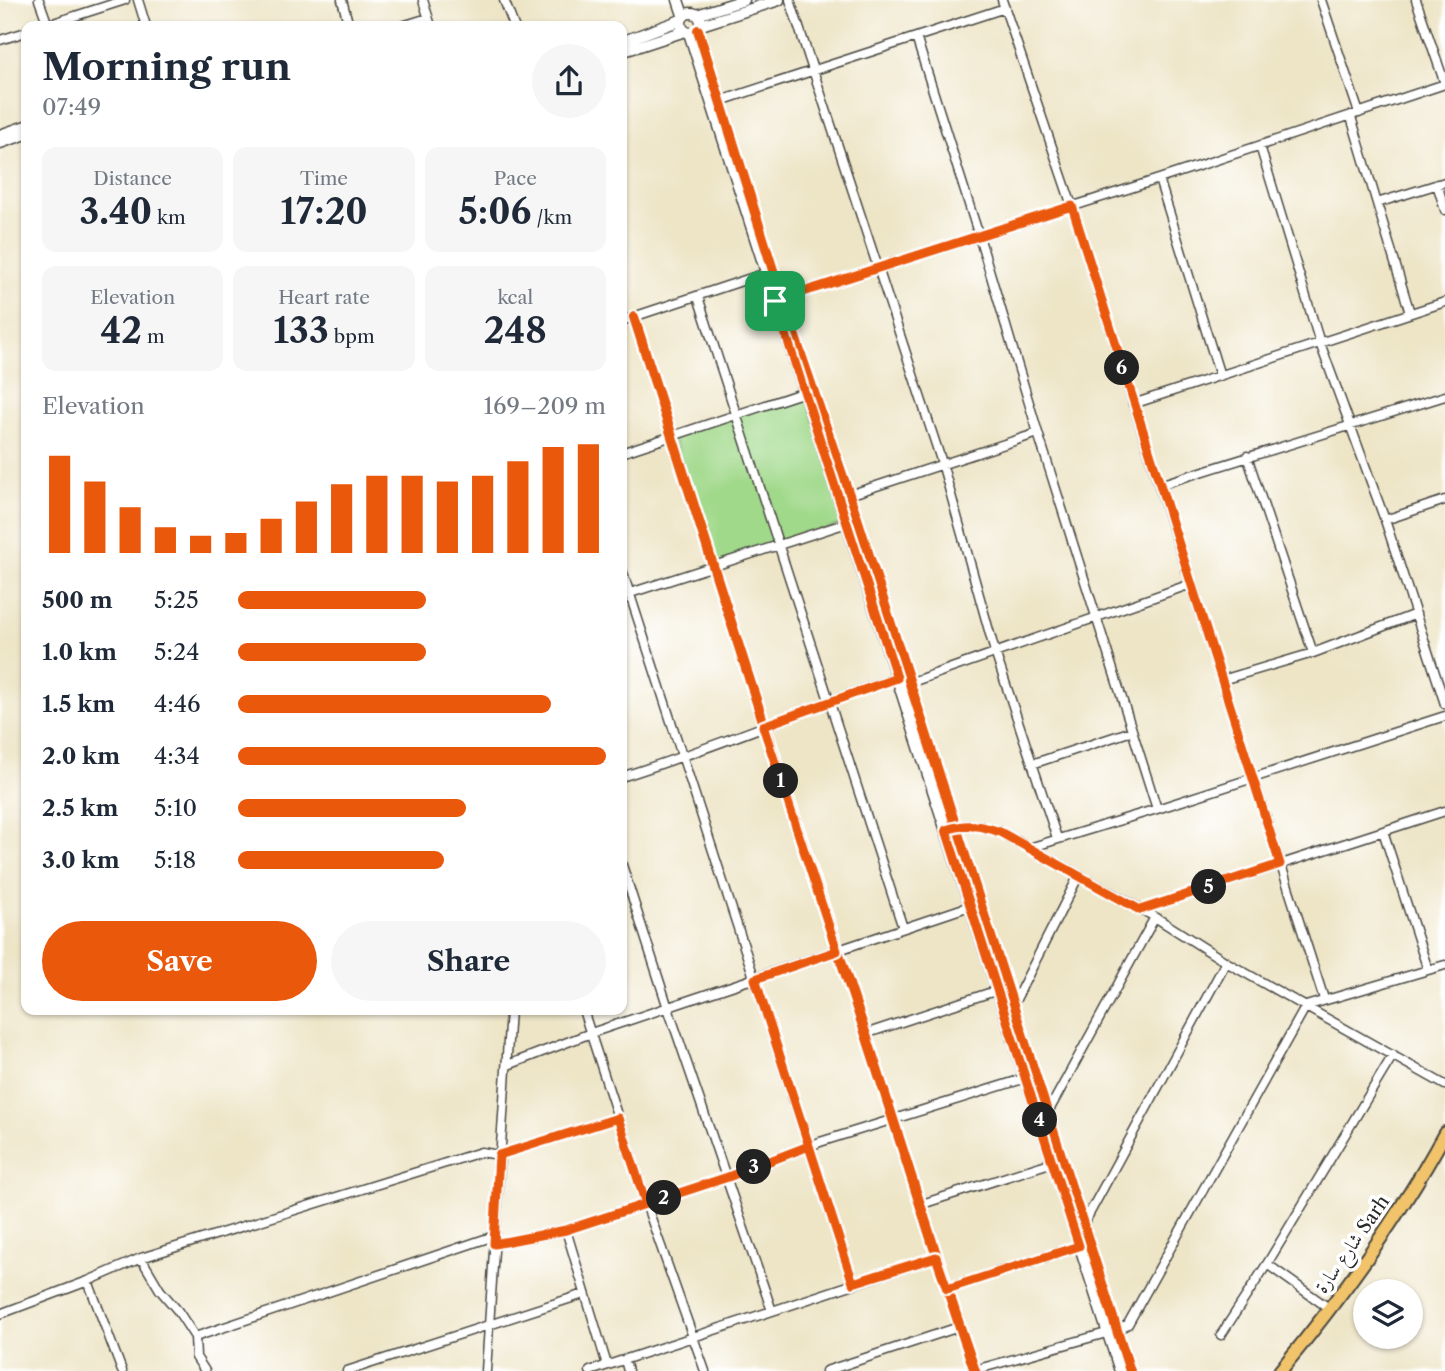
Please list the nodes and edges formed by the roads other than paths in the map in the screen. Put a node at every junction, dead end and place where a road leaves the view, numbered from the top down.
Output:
1 (39, 0) edge
2 (125, 0) edge
3 (138, 0) edge
4 (342, 0) edge
5 (423, 0) edge
6 (504, 0) edge
7 (678, 0) edge
8 (688, 0) edge
9 (744, 0) edge
10 (779, 0) edge
11 (790, 0) edge
12 (1321, 0) edge
13 (1416, 0) edge
14 (1004, 4) edge
15 (45, 21) edge
16 (61, 21) edge
17 (144, 21) edge
18 (348, 21) edge
19 (430, 21) edge
20 (512, 21) edge
21 (691, 23) junction
22 (21, 34) edge
23 (916, 37) junction
24 (627, 39) edge
25 (0, 40) edge
26 (627, 50) edge
27 (813, 70) junction
28 (720, 101) junction
29 (1355, 115) junction
30 (21, 128) edge
31 (0, 135) edge
32 (21, 136) edge
33 (0, 143) edge
34 (1260, 146) junction
35 (1159, 179) junction
36 (1441, 183) edge
37 (1377, 204) junction
38 (1072, 206) junction
39 (1445, 210) edge
40 (979, 236) junction
41 (877, 268) junction
42 (766, 273) junction
43 (698, 297) junction
44 (778, 300) junction
45 (1445, 302) edge
46 (1409, 313) junction
47 (634, 317) junction
48 (627, 319) edge
49 (1320, 343) junction
50 (1220, 376) junction
51 (805, 393) junction
52 (1445, 396) edge
53 (1133, 404) junction
54 (737, 415) junction
55 (1350, 426) junction
56 (1038, 433) junction
57 (672, 436) junction
58 (627, 451) edge
59 (1247, 456) junction
60 (942, 463) junction
61 (1159, 485) junction
62 (849, 495) junction
63 (1445, 500) edge
64 (1385, 520) junction
65 (847, 523) junction
66 (780, 546) junction
67 (715, 566) junction
68 (1191, 584) junction
69 (627, 594) edge
70 (627, 601) edge
71 (1416, 614) junction
72 (1096, 616) junction
73 (995, 652) junction
74 (1313, 653) junction
75 (897, 678) junction
76 (1222, 680) junction
77 (909, 683) junction
78 (830, 700) junction
79 (1445, 704) edge
80 (1445, 716) edge
81 (763, 726) junction
82 (1132, 731) junction
83 (682, 758) junction
84 (1032, 764) junction
85 (627, 775) edge
86 (1253, 777) junction
87 (1157, 809) junction
88 (1445, 811) edge
89 (950, 828) junction
90 (1383, 831) junction
91 (1057, 838) junction
92 (1028, 848) junction
93 (1280, 864) junction
94 (1079, 875) junction
95 (627, 883) edge
96 (631, 897) junction
97 (627, 898) edge
98 (970, 906) junction
99 (1140, 910) junction
100 (1155, 917) junction
101 (903, 928) junction
102 (837, 951) junction
103 (1226, 962) junction
104 (1445, 965) edge
105 (1428, 970) junction
106 (755, 979) junction
107 (998, 990) junction
108 (1324, 999) junction
109 (1013, 1006) junction
110 (1306, 1006) junction
111 (668, 1008) junction
112 (510, 1015) edge
113 (585, 1015) edge
114 (591, 1033) junction
115 (865, 1034) junction
116 (1393, 1055) junction
117 (508, 1065) junction
118 (1026, 1077) junction
119 (1445, 1085) edge
120 (1047, 1114) junction
121 (618, 1118) junction
122 (892, 1119) junction
123 (1445, 1133) edge
124 (809, 1146) junction
125 (1445, 1149) edge
126 (499, 1155) junction
127 (1053, 1162) junction
128 (728, 1177) junction
129 (646, 1204) junction
130 (919, 1205) junction
131 (1082, 1227) junction
132 (566, 1230) junction
133 (494, 1240) junction
134 (1079, 1246) junction
135 (936, 1257) junction
136 (141, 1258) junction
137 (1267, 1264) junction
138 (88, 1281) junction
139 (853, 1283) junction
140 (947, 1289) junction
141 (584, 1294) junction
142 (1329, 1309) junction
143 (772, 1311) junction
144 (0, 1314) edge
145 (489, 1326) junction
146 (959, 1327) junction
147 (1112, 1331) junction
148 (1221, 1335) dead end
149 (195, 1337) junction
150 (693, 1339) junction
151 (625, 1360) junction
152 (607, 1365) junction
153 (975, 1370) edge
154 (122, 1371) edge
155 (205, 1371) edge
156 (347, 1371) edge
157 (486, 1371) edge
158 (590, 1371) edge
159 (628, 1371) edge
160 (705, 1371) edge
161 (826, 1371) edge
162 (1120, 1371) edge
163 (1130, 1371) edge
164 (1280, 1371) edge
165 (1286, 1371) edge

1 - 15 street
2 - 16 street
3 - 17 street
4 - 18 street
5 - 19 street
6 - 20 street
7 - 21 street
8 - 21 street
9 - 21 street
10 - 21 street
11 - 27 street
12 - 29 street
13 - 29 street
14 - 23 street
14 - 38 street
21 - 24 street
21 - 26 street
21 - 28 street
21 - 42 street
22 - 25 street
23 - 27 street
23 - 40 street
27 - 28 street
27 - 41 street
28 - 44 street
29 - 34 street
29 - 37 street
30 - 31 street
32 - 33 street
34 - 35 street
34 - 49 street
35 - 38 street
35 - 50 street
36 - 37 street
36 - 39 street
37 - 46 street
38 - 40 street
38 - 53 street
40 - 41 street
40 - 56 street
41 - 44 street
41 - 60 street
42 - 43 street
42 - 44 street
43 - 47 street
43 - 54 street
44 - 51 street
44 - 62 street
45 - 46 street
46 - 49 street
47 - 48 street
47 - 57 street
49 - 50 street
49 - 55 street
50 - 53 street
51 - 54 street
51 - 65 street
52 - 55 street
53 - 61 street
54 - 57 street
54 - 66 street
55 - 59 street
55 - 64 street
56 - 60 street
56 - 72 street
57 - 58 street
57 - 67 street
59 - 61 street
59 - 74 street
60 - 62 street
60 - 73 street
61 - 68 street
62 - 77 street
63 - 64 street
64 - 71 street
65 - 66 street
65 - 75 street
66 - 67 street
66 - 78 street
67 - 69 street
67 - 81 street
68 - 72 street
68 - 76 street
70 - 83 street
71 - 74 street
71 - 79 street
72 - 73 street
72 - 82 street
73 - 77 street
73 - 84 street
74 - 76 street
75 - 78 street
75 - 89 street
76 - 86 street
77 - 89 street
78 - 81 street
78 - 101 street
80 - 86 street
81 - 83 street
81 - 102 street
82 - 84 street
82 - 87 street
83 - 85 street
83 - 106 street
84 - 91 street
86 - 87 street
86 - 93 street
87 - 91 street
88 - 90 street
89 - 92 street
89 - 98 street
89 - 109 street
90 - 93 street
90 - 105 street
91 - 92 street
92 - 94 street
93 - 99 street
93 - 108 street
94 - 99 street
94 - 109 street
95 - 96 street
96 - 97 street
96 - 111 street
98 - 101 street
98 - 107 street
99 - 100 street
100 - 103 street
100 - 120 street
101 - 102 street
102 - 106 street
102 - 115 street
103 - 110 street
103 - 131 street
104 - 105 street
105 - 108 street
106 - 111 street
106 - 124 street
107 - 115 street
107 - 118 street
108 - 110 street
109 - 120 street
110 - 116 street
110 - 147 street
111 - 114 street
111 - 128 street
112 - 117 street
113 - 114 street
114 - 117 street
114 - 121 street
115 - 122 street
116 - 119 street
116 - 137 street
117 - 126 street
118 - 122 street
118 - 127 street
120 - 131 street
121 - 126 street
121 - 129 street
122 - 124 street
122 - 130 street
123 - 142 highway, شارع سارة Sarh
124 - 128 street
124 - 139 street
125 - 165 highway, شارع سارة Sarh
126 - 133 street
126 - 136 street
127 - 130 street
127 - 134 street
128 - 129 street
128 - 143 street
129 - 132 street
129 - 150 street
130 - 135 street
131 - 147 street
132 - 133 street
132 - 141 street
133 - 145 street
133 - 149 street
134 - 140 street
134 - 147 street
135 - 139 street
135 - 140 street
136 - 138 street
136 - 149 street
137 - 142 street
137 - 148 street
138 - 144 street
138 - 154 street
139 - 143 street
140 - 146 street
141 - 145 street
141 - 152 street
142 - 164 highway, شارع سارة Sarh
143 - 150 street
145 - 156 street
145 - 157 street
146 - 153 street
146 - 161 street
147 - 153 street
147 - 162 street
147 - 163 street
149 - 155 street
150 - 151 street
150 - 160 street
151 - 152 street
151 - 159 street
152 - 158 street

